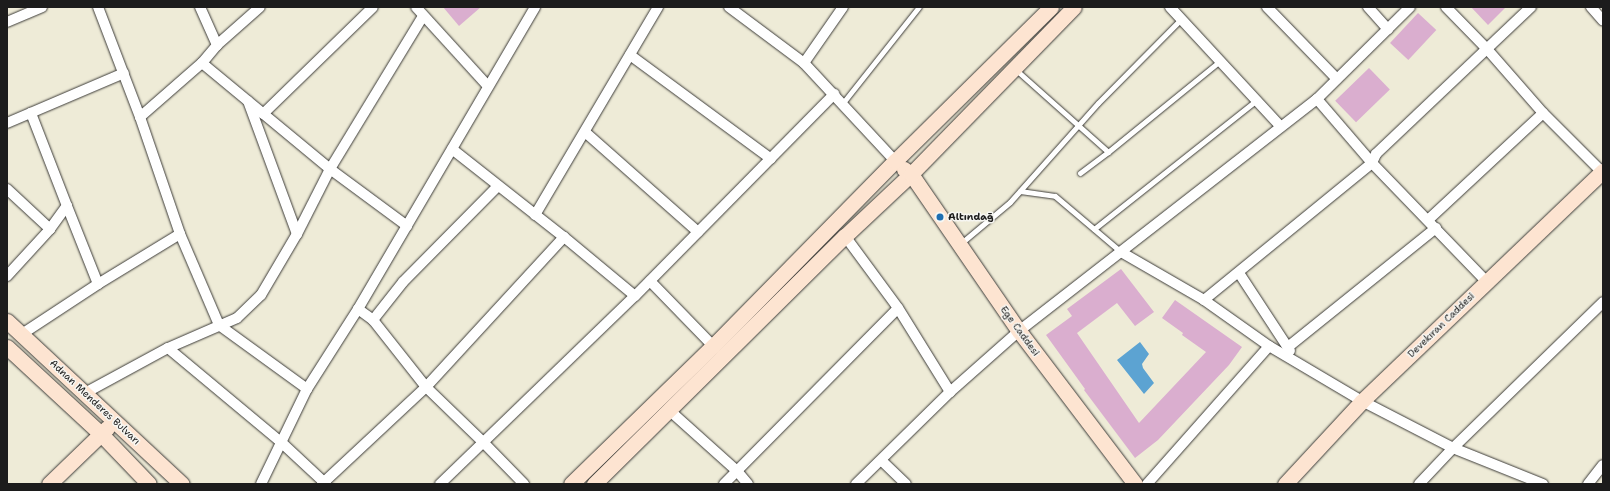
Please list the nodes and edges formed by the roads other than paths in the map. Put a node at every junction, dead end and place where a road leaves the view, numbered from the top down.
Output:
1 (42, 7) edge
2 (98, 7) edge
3 (200, 7) edge
4 (260, 7) edge
5 (373, 7) edge
6 (416, 7) edge
7 (535, 7) edge
8 (658, 7) edge
9 (729, 7) edge
10 (843, 7) edge
11 (919, 7) edge
12 (1051, 7) edge
13 (1074, 7) edge
14 (1170, 7) edge
15 (1267, 7) edge
16 (1368, 7) edge
17 (1410, 7) edge
18 (1446, 7) edge
19 (1531, 7) edge
20 (1590, 7) edge
21 (424, 16) junction
22 (1182, 19) junction
23 (1603, 21) edge
24 (7, 22) edge
25 (1388, 29) junction
26 (217, 45) junction
27 (1487, 49) junction
28 (630, 55) junction
29 (1220, 61) junction
30 (202, 63) junction
31 (804, 64) junction
32 (1014, 68) junction
33 (124, 73) junction
34 (1337, 79) junction
35 (488, 86) junction
36 (834, 94) junction
37 (1317, 99) junction
38 (248, 100) junction
39 (1257, 100) junction
40 (842, 104) junction
41 (31, 113) junction
42 (1542, 113) junction
43 (263, 114) junction
44 (140, 117) junction
45 (7, 123) edge
46 (1078, 125) junction
47 (1281, 127) junction
48 (585, 132) junction
49 (452, 149) junction
50 (1108, 152) junction
51 (771, 160) junction
52 (895, 161) junction
53 (1372, 163) junction
54 (330, 169) junction
55 (1603, 172) edge
56 (1080, 173) dead end
57 (911, 174) junction
58 (498, 186) junction
59 (7, 188) edge
60 (1020, 191) junction
61 (67, 206) junction
62 (535, 215) junction
63 (1428, 220) junction
64 (407, 226) junction
65 (50, 228) junction
66 (1436, 228) junction
67 (1094, 229) junction
68 (698, 232) junction
69 (180, 234) junction
70 (297, 234) junction
71 (845, 236) junction
72 (564, 237) junction
73 (959, 245) junction
74 (1121, 252) junction
75 (1239, 273) junction
76 (7, 276) edge
77 (650, 281) junction
78 (1486, 281) junction
79 (98, 284) junction
80 (635, 296) junction
81 (1204, 300) junction
82 (1603, 302) edge
83 (898, 308) junction
84 (358, 309) junction
85 (7, 320) edge
86 (373, 320) junction
87 (219, 325) junction
88 (1019, 331) junction
89 (22, 334) junction
90 (712, 346) junction
91 (1269, 346) junction
92 (7, 347) edge
93 (1288, 347) junction
94 (168, 348) junction
95 (1296, 360) junction
96 (426, 387) junction
97 (307, 388) junction
98 (950, 392) junction
99 (85, 393) junction
100 (1362, 401) junction
101 (669, 410) junction
102 (114, 420) junction
103 (101, 434) junction
104 (483, 442) junction
105 (282, 443) junction
106 (1453, 448) junction
107 (882, 461) junction
108 (1603, 465) edge
109 (737, 471) junction
110 (324, 483) edge
111 (49, 484) edge
112 (149, 484) edge
113 (182, 484) edge
114 (253, 484) edge
115 (261, 484) edge
116 (440, 484) edge
117 (524, 484) edge
118 (571, 484) edge
119 (594, 484) edge
120 (724, 484) edge
121 (748, 484) edge
122 (856, 484) edge
123 (906, 484) edge
124 (1135, 484) edge
125 (1147, 484) edge
126 (1285, 484) edge
127 (1419, 484) edge
128 (1543, 484) edge
129 (1588, 484) edge

1 - 24 street
2 - 33 street
3 - 26 street
4 - 26 street
5 - 43 street
6 - 21 street
7 - 35 street
8 - 28 street
9 - 31 street
10 - 31 street
11 - 40 lane
12 - 52 main road
13 - 32 main road
14 - 22 street
15 - 34 street
16 - 25 street
17 - 25 street
18 - 27 street
19 - 27 street
20 - 23 street
21 - 35 street
21 - 54 street
22 - 29 street
22 - 46 lane
25 - 34 street
26 - 30 street
27 - 42 street
27 - 53 street
28 - 48 street
28 - 51 street
29 - 39 street
29 - 50 lane
30 - 38 street
30 - 44 street
31 - 36 street
32 - 46 lane
32 - 57 main road
33 - 41 street
33 - 44 street
34 - 37 street
35 - 49 street
36 - 40 street
36 - 51 street
37 - 47 street
37 - 53 street
38 - 43 street
38 - 70 street
39 - 47 street
39 - 67 lane
40 - 52 street
41 - 45 street
41 - 61 street
42 - 55 street
42 - 63 street
43 - 54 street
44 - 69 street
46 - 50 lane
46 - 60 lane
47 - 74 street
48 - 62 street
48 - 68 street
49 - 58 street
49 - 64 street
50 - 56 lane
51 - 68 street
52 - 57 main road, Ege Caddesi
52 - 90 main road
53 - 63 street
53 - 75 street
54 - 64 street
54 - 70 street
55 - 78 main road, Devekıran Caddesi
57 - 71 main road
57 - 73 main road, Ege Caddesi
58 - 62 street
58 - 86 street
59 - 65 street
60 - 67 lane
60 - 73 lane
61 - 65 street
61 - 79 street
62 - 72 street
63 - 66 street
64 - 84 street
65 - 76 street
66 - 78 street
66 - 93 street
67 - 74 lane
68 - 77 street
69 - 79 street
69 - 87 street
70 - 87 street
71 - 83 street
71 - 101 main road
72 - 80 street
72 - 96 street
73 - 88 main road, Ege Caddesi
74 - 81 street
74 - 88 street
75 - 81 street
75 - 93 street
77 - 80 street
77 - 90 street
78 - 100 main road, Devekıran Caddesi
79 - 89 street
80 - 104 street
81 - 91 street
82 - 106 street
83 - 98 street
83 - 109 street
84 - 86 street
84 - 97 street
85 - 89 main road, Adnan Menderes Bulvarı
86 - 96 street
87 - 94 street
87 - 97 street
88 - 98 street
88 - 124 main road, Ege Caddesi
89 - 99 main road, Adnan Menderes Bulvarı
90 - 118 main road
91 - 95 street
91 - 125 street
92 - 103 main road, Adnan Menderes Bulvarı
93 - 95 street
94 - 99 street
94 - 105 street
95 - 100 street
96 - 104 street
96 - 110 street
97 - 105 street
98 - 107 street
99 - 102 main road, Adnan Menderes Bulvarı
100 - 106 street
100 - 126 main road, Devekıran Caddesi
101 - 109 street
101 - 119 main road
102 - 103 main road
102 - 113 main road, Adnan Menderes Bulvarı
103 - 111 main road
103 - 112 main road, Adnan Menderes Bulvarı
104 - 116 street
104 - 117 street
105 - 110 street
105 - 114 street
105 - 115 street
106 - 127 street
106 - 128 street
107 - 122 street
107 - 123 street
108 - 129 street
109 - 120 street
109 - 121 street

